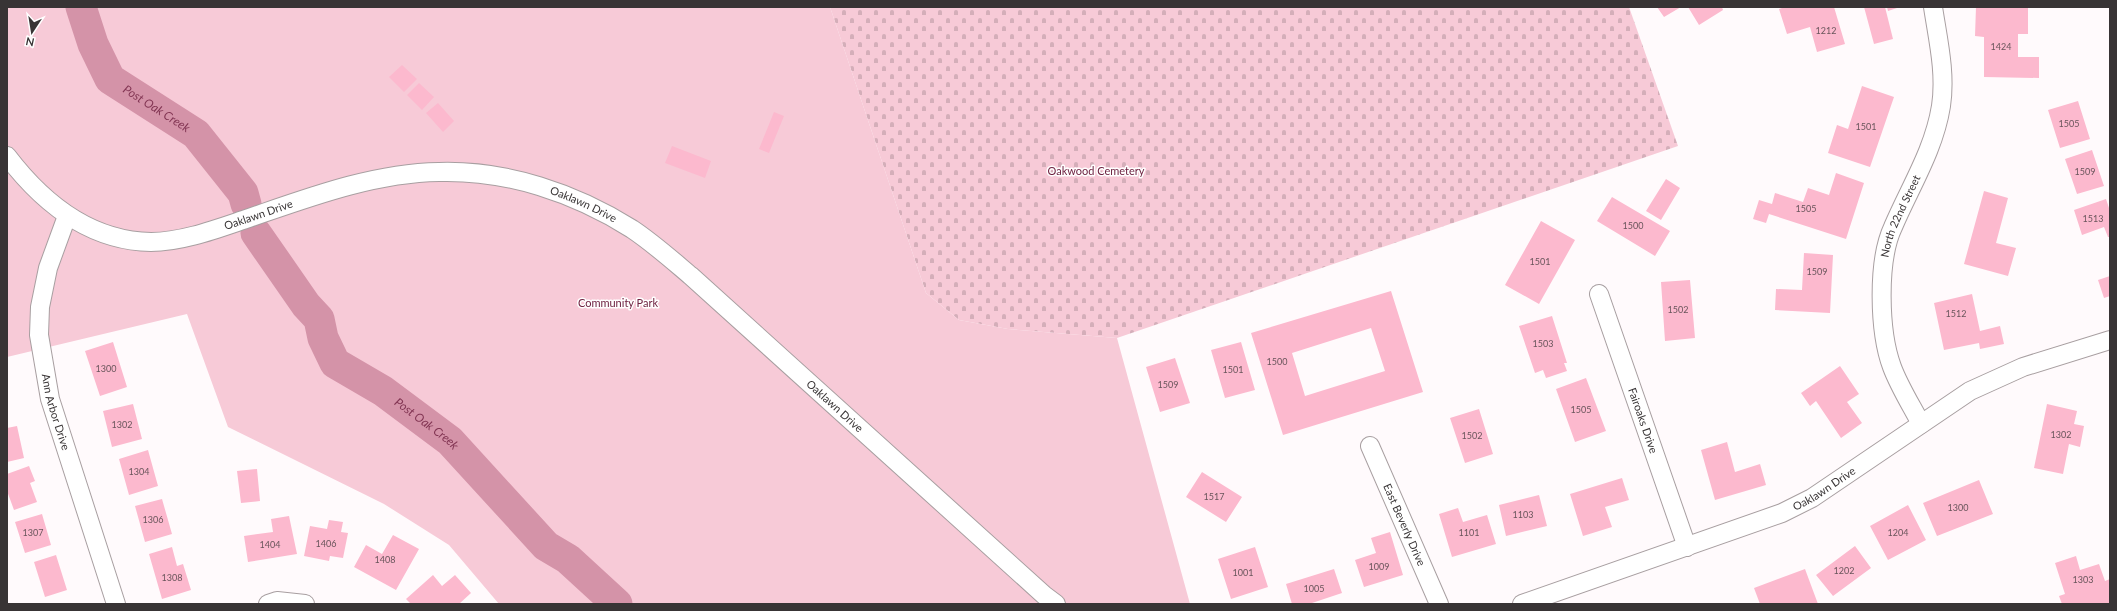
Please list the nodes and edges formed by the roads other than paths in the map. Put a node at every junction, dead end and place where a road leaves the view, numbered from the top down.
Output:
1 (1933, 7) edge
2 (7, 156) edge
3 (67, 216) junction
4 (1599, 294) dead end
5 (2110, 340) edge
6 (1921, 424) junction
7 (1370, 446) dead end
8 (1687, 547) junction
9 (116, 604) edge
10 (268, 604) edge
11 (305, 604) edge
12 (1056, 604) edge
13 (1439, 604) edge
14 (1522, 604) edge

1 - 6 street, North 22nd Street
2 - 3 street, Oaklawn Drive
3 - 9 street, Ann Arbor Drive
3 - 12 street, Oaklawn Drive
4 - 8 street, Fairoaks Drive
5 - 6 street, Oaklawn Drive
6 - 8 street, Oaklawn Drive
7 - 13 street, East Beverly Drive
8 - 14 street, Oaklawn Drive
10 - 11 street

